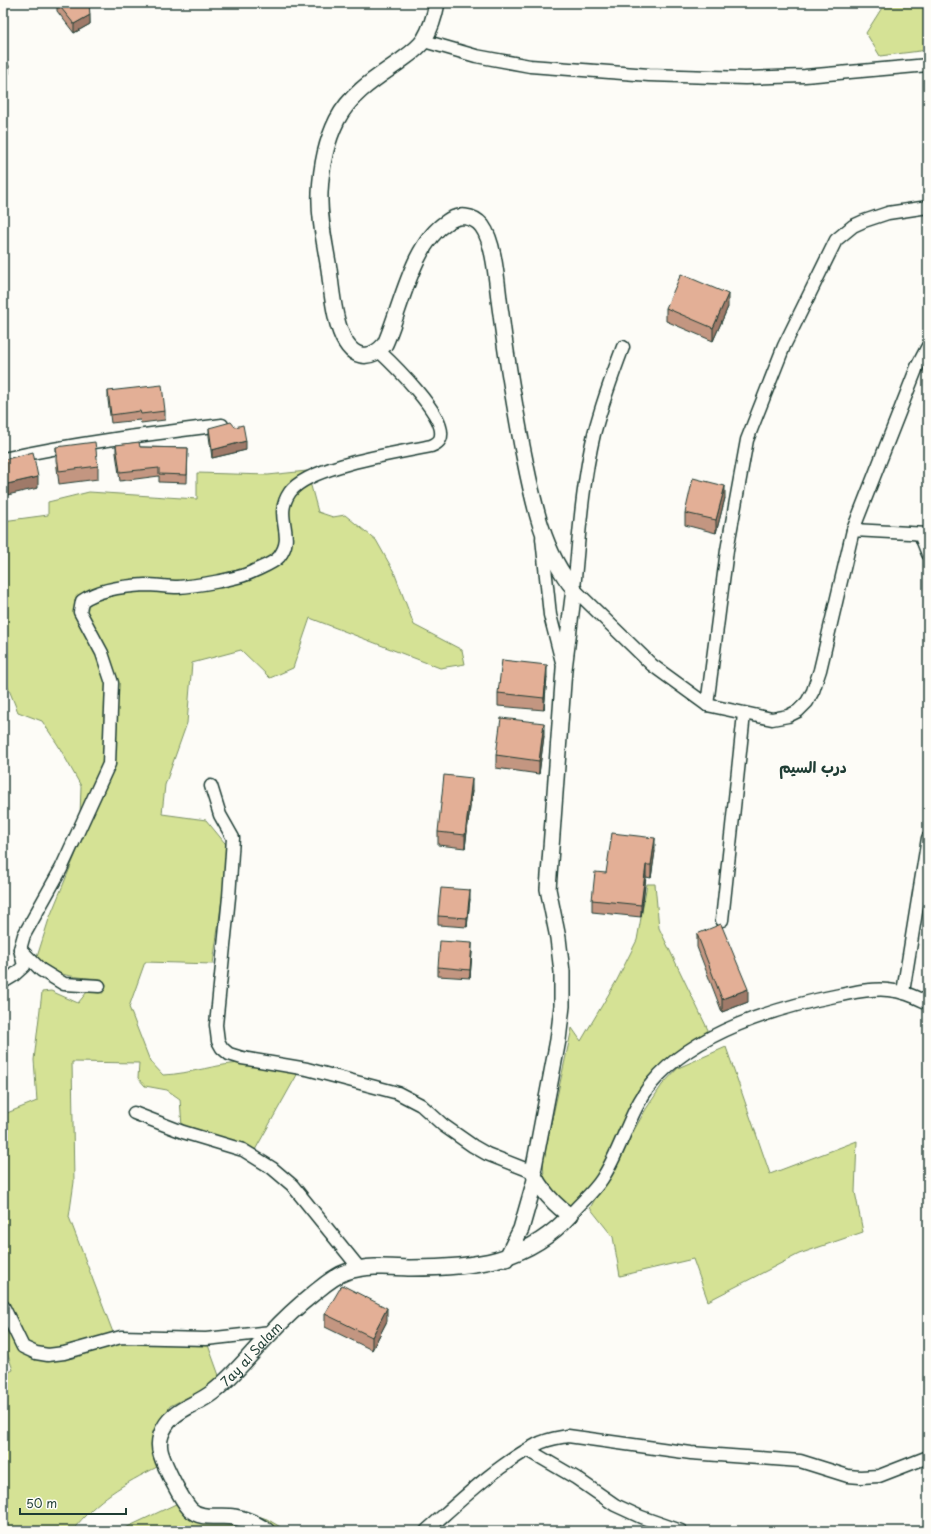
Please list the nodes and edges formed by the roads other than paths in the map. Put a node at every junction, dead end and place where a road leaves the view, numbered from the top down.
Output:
1 (437, 3) edge
2 (424, 41) junction
3 (928, 65) edge
4 (928, 207) edge
5 (928, 346) edge
6 (623, 347) dead end
7 (379, 351) junction
8 (222, 425) edge
9 (3, 459) edge
10 (541, 525) junction
11 (853, 530) junction
12 (924, 534) edge
13 (928, 554) edge
14 (574, 589) junction
15 (564, 669) junction
16 (707, 705) junction
17 (744, 714) junction
18 (211, 786) dead end
19 (928, 838) edge
20 (722, 920) dead end
21 (20, 949) junction
22 (3, 982) edge
23 (99, 986) dead end
24 (903, 992) junction
25 (928, 1003) edge
26 (134, 1113) dead end
27 (534, 1176) junction
28 (570, 1215) junction
29 (506, 1258) junction
30 (360, 1269) junction
31 (3, 1306) edge
32 (271, 1332) junction
33 (528, 1450) junction
34 (928, 1457) edge
35 (266, 1531) edge
36 (426, 1531) edge
37 (681, 1531) edge

1 - 2 street
2 - 3 street
2 - 7 street
4 - 16 street
5 - 11 street
6 - 14 street
7 - 10 street
7 - 21 street
8 - 9 street
10 - 14 street
10 - 15 street
11 - 12 street
11 - 17 street
12 - 13 street
14 - 15 street
14 - 16 street
15 - 27 street
16 - 17 street
17 - 20 street
18 - 27 street
19 - 24 street
21 - 22 street
21 - 23 street
24 - 25 street
24 - 28 street
26 - 30 street
27 - 28 street
27 - 29 street
28 - 29 street, 7ay al Salam
29 - 30 street, 7ay al Salam
30 - 32 street, 7ay al Salam
31 - 32 street
32 - 35 street, 7ay al Salam
33 - 34 street
33 - 36 street
33 - 37 street

